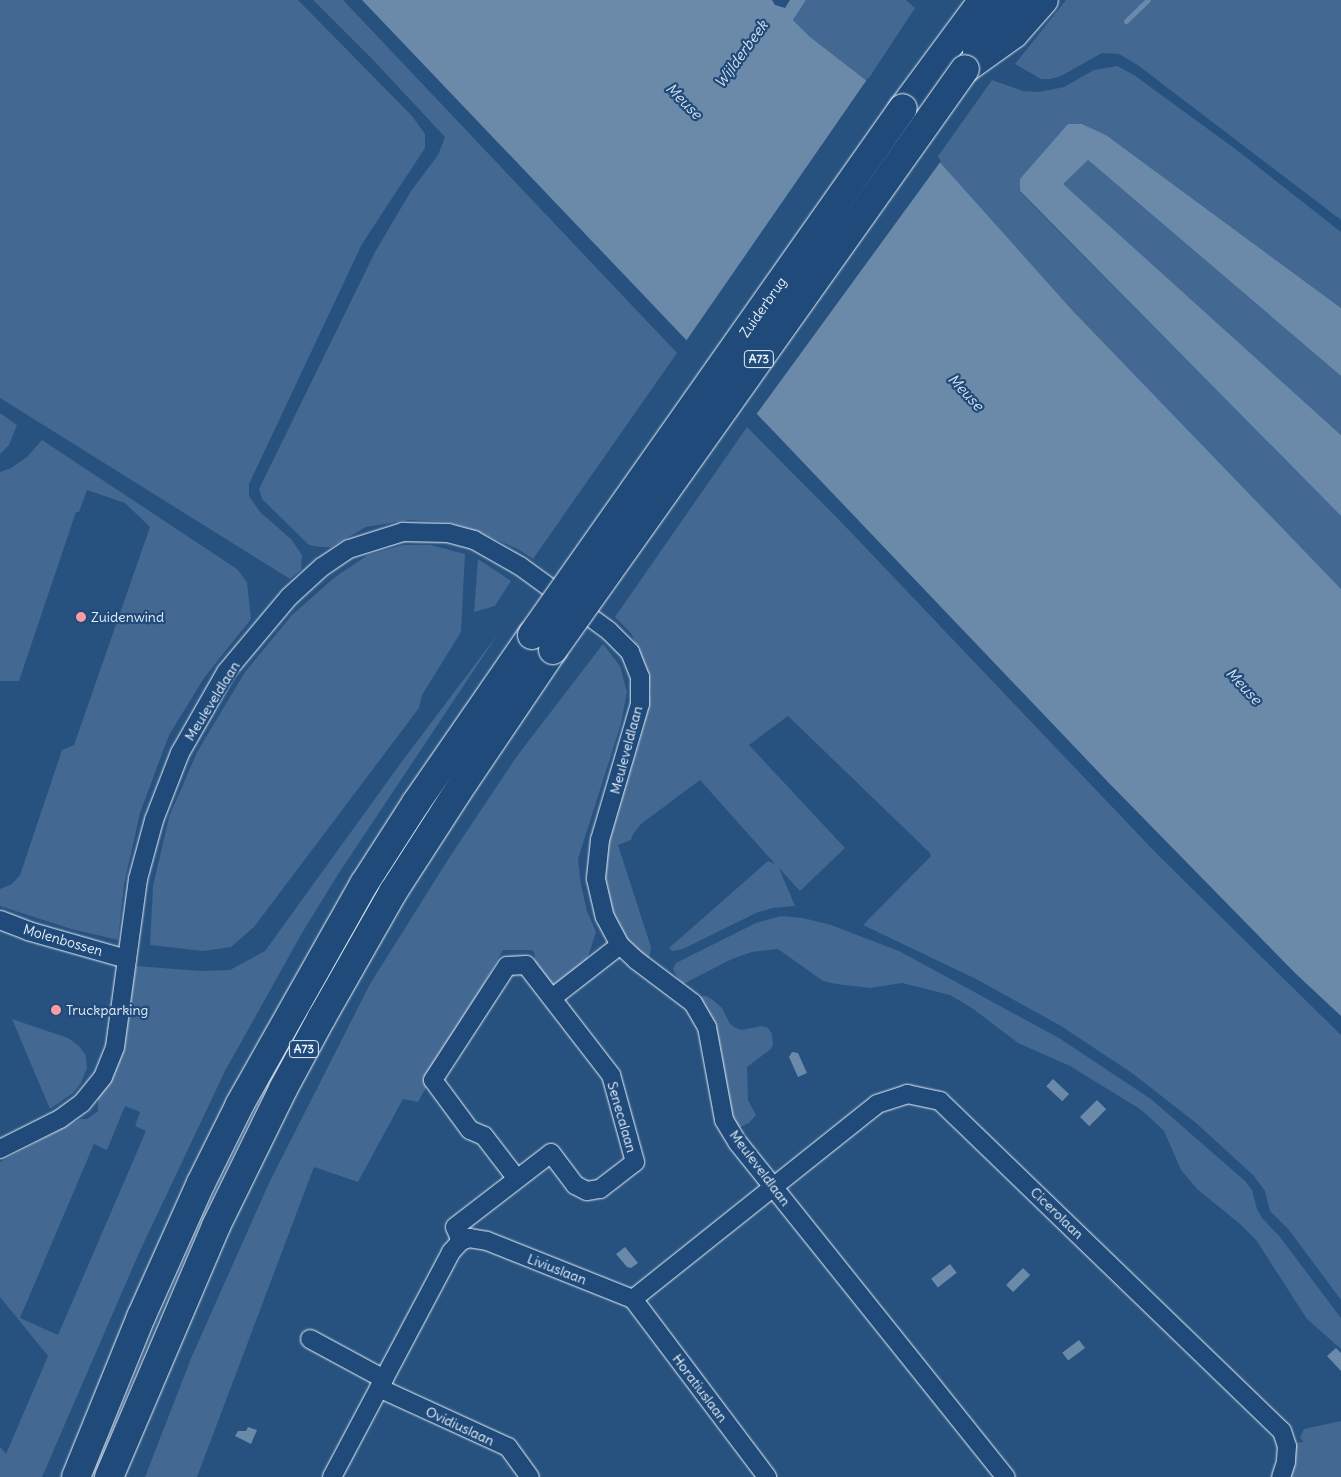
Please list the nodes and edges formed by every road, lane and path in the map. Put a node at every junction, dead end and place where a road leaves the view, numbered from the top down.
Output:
1 (1014, 0) edge
2 (1044, 0) edge
3 (987, 12) edge
4 (542, 642) junction
5 (0, 920) edge
6 (620, 945) junction
7 (127, 959) junction
8 (552, 998) junction
9 (0, 1150) edge
10 (517, 1179) junction
11 (773, 1187) junction
12 (461, 1241) junction
13 (633, 1299) junction
14 (310, 1339) dead end
15 (382, 1384) junction
16 (102, 1414) junction
17 (66, 1477) edge
18 (76, 1477) edge
19 (109, 1477) edge
20 (332, 1477) edge
21 (530, 1477) edge
22 (767, 1477) edge
23 (1006, 1477) edge
24 (1281, 1477) edge

1 - 3 highway, A73
2 - 3 highway, A73
3 - 4 highway, Zuiderbrug / A73, bridge
3 - 4 highway, Zuiderbrug / A73, bridge
4 - 16 highway, A73
4 - 19 highway, A73
5 - 7 street, Molenbossen
6 - 7 street, Meuleveldlaan
6 - 8 street
6 - 11 street, Meuleveldlaan
7 - 9 street, Meuleveldlaan
8 - 10 street, Senecalaan
8 - 10 street, Senecalaan
10 - 12 street, Senecalaan
11 - 13 street
11 - 23 street, Meuleveldlaan
11 - 24 street, Cicerolaan
12 - 13 street, Liviuslaan
12 - 15 street
13 - 22 street, Horatiuslaan
14 - 15 street
15 - 20 street
15 - 21 street, Ovidiuslaan
16 - 17 highway, A73
16 - 18 highway, A73

